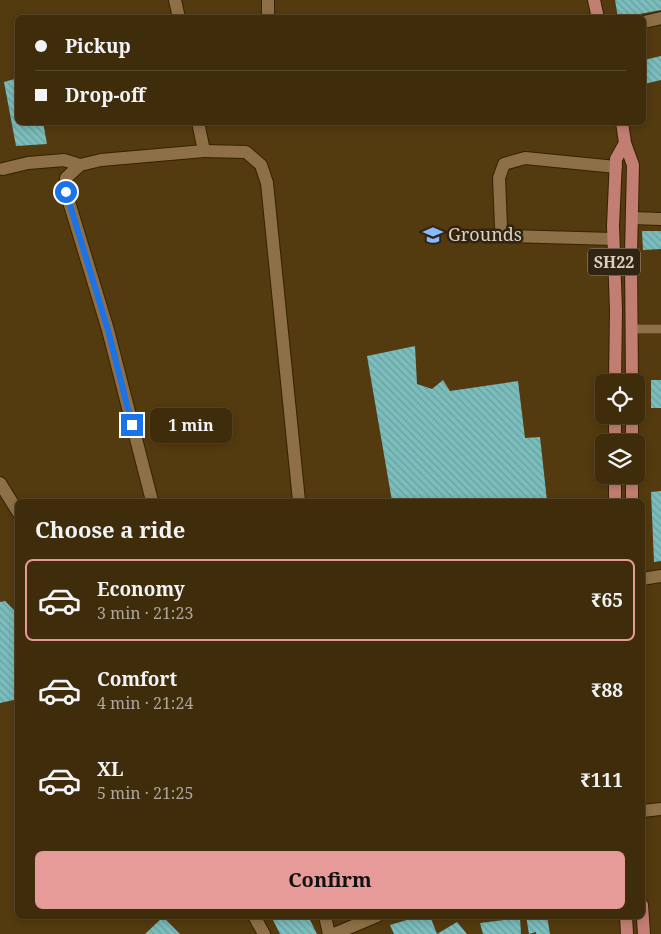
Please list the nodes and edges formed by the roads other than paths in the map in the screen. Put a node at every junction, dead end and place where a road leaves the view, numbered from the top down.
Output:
1 (175, 0) edge
2 (268, 0) edge
3 (594, 0) edge
4 (178, 15) edge
5 (268, 15) edge
6 (597, 15) edge
7 (661, 18) edge
8 (646, 22) edge
9 (199, 125) edge
10 (622, 125) edge
11 (625, 143) junction
12 (204, 152) junction
13 (80, 165) junction
14 (616, 168) junction
15 (3, 169) dead end
16 (632, 218) junction
17 (661, 219) edge
18 (613, 239) junction
19 (631, 329) junction
20 (661, 329) edge
21 (616, 374) edge
22 (632, 374) edge
23 (0, 483) edge
24 (615, 484) edge
25 (632, 484) edge
26 (151, 499) edge
27 (300, 499) edge
28 (615, 499) edge
29 (632, 499) edge
30 (15, 507) edge
31 (661, 576) edge
32 (645, 579) edge
33 (661, 809) edge
34 (645, 811) edge
35 (256, 919) edge
36 (326, 919) edge
37 (370, 919) edge
38 (626, 919) edge
39 (643, 919) edge
40 (264, 934) edge
41 (329, 934) edge
42 (334, 934) edge
43 (627, 934) edge
44 (644, 934) edge

1 - 4 street
2 - 5 street
3 - 6 main road
7 - 8 street
9 - 12 street
10 - 11 main road, SH22
11 - 14 main road, SH22
11 - 16 main road, SH22
12 - 13 street
12 - 27 street
13 - 15 street
13 - 26 street
14 - 18 main road, SH22
14 - 18 street
16 - 17 street
16 - 19 main road, SH22
18 - 21 main road, SH22
19 - 20 lane
19 - 22 main road, SH22
23 - 30 street
24 - 28 main road
25 - 29 main road
31 - 32 street
33 - 34 street
35 - 40 street
36 - 41 street
37 - 42 street
38 - 43 main road
39 - 44 main road

